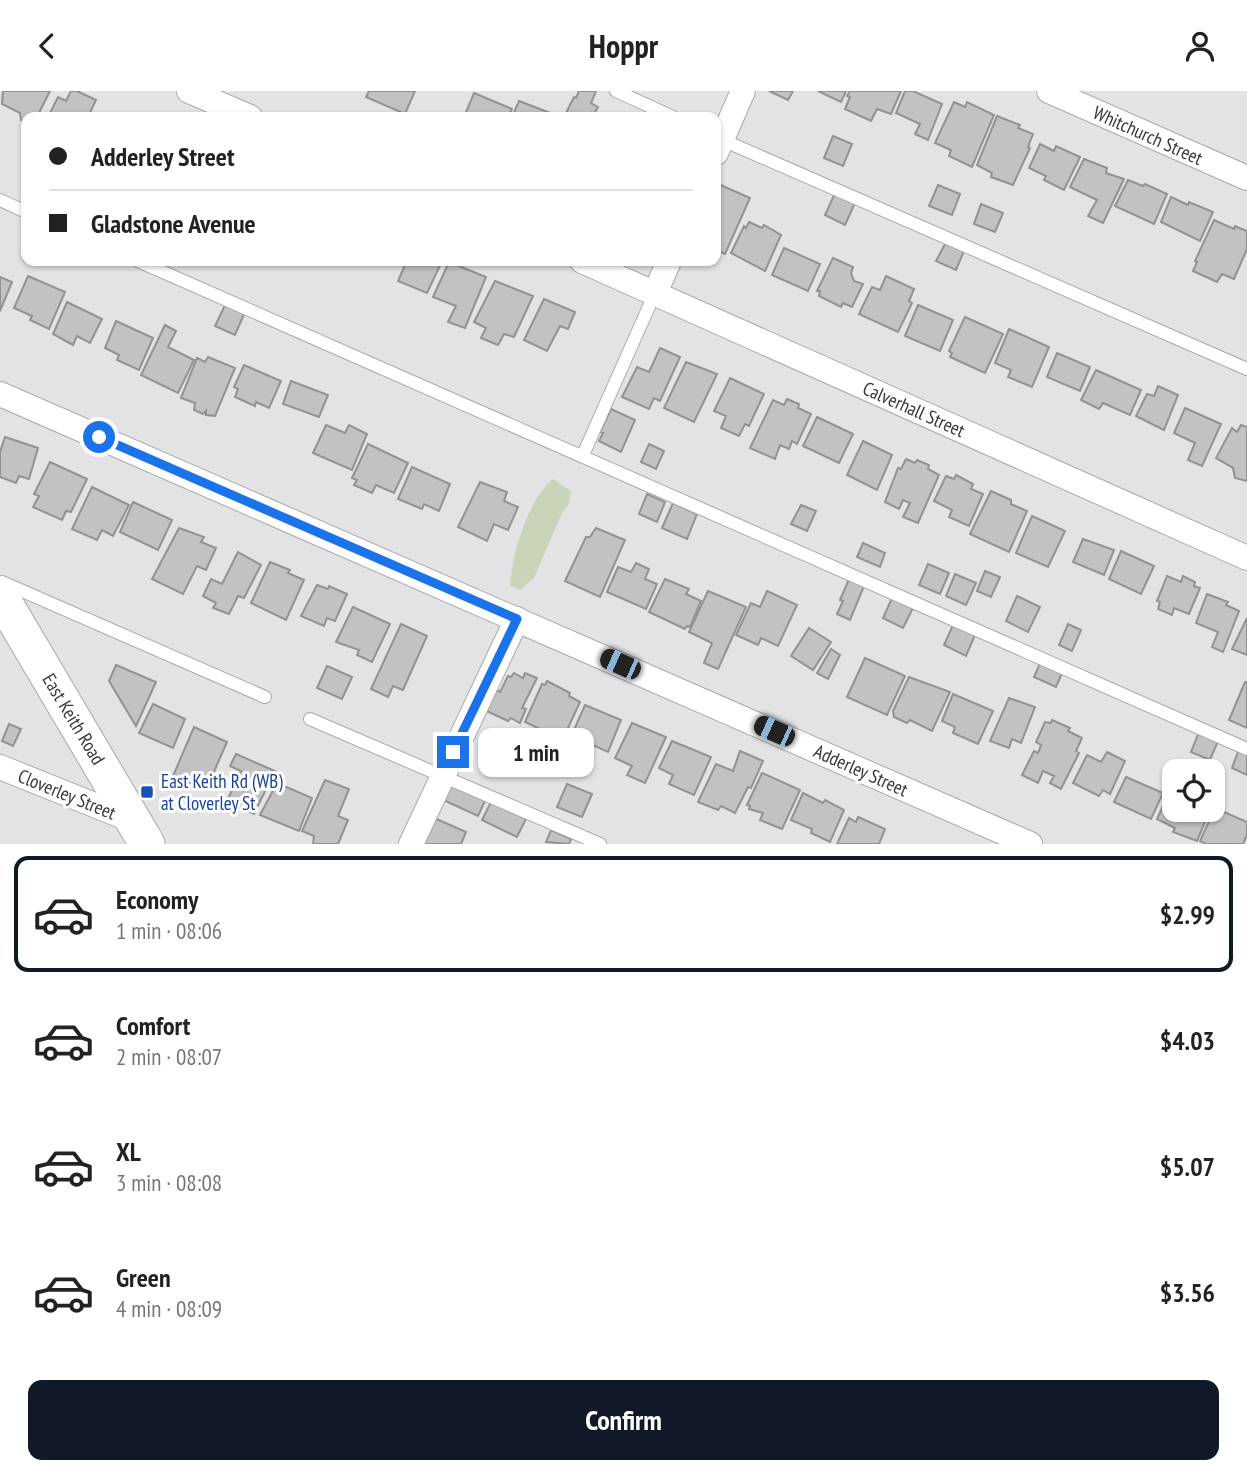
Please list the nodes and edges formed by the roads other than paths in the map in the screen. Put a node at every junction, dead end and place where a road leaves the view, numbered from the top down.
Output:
1 (189, 91) edge
2 (616, 91) edge
3 (743, 91) edge
4 (1049, 91) edge
5 (238, 112) edge
6 (662, 112) edge
7 (721, 137) edge
8 (721, 144) edge
9 (1247, 179) edge
10 (0, 200) edge
11 (21, 210) edge
12 (149, 266) edge
13 (593, 266) edge
14 (667, 266) edge
15 (655, 293) junction
16 (1247, 369) edge
17 (0, 394) edge
18 (583, 455) junction
19 (1247, 558) edge
20 (0, 581) edge
21 (0, 595) edge
22 (517, 619) junction
23 (265, 698) dead end
24 (310, 719) dead end
25 (1247, 749) edge
26 (0, 767) edge
27 (442, 775) junction
28 (140, 833) edge
29 (411, 844) edge
30 (600, 844) edge
31 (1030, 844) edge

1 - 5 street
2 - 6 lane
3 - 7 street
4 - 9 street, Whitchurch Street
8 - 16 lane
10 - 11 lane
12 - 18 lane
13 - 15 street, Calverhall Street
14 - 15 street
15 - 18 lane
15 - 19 street, Calverhall Street
17 - 22 street, Adderley Street
18 - 25 lane
20 - 23 lane
21 - 28 main road, East Keith Road
22 - 27 street
22 - 31 street, Adderley Street
24 - 27 lane
26 - 28 street, Cloverley Street
27 - 29 street
27 - 30 lane

